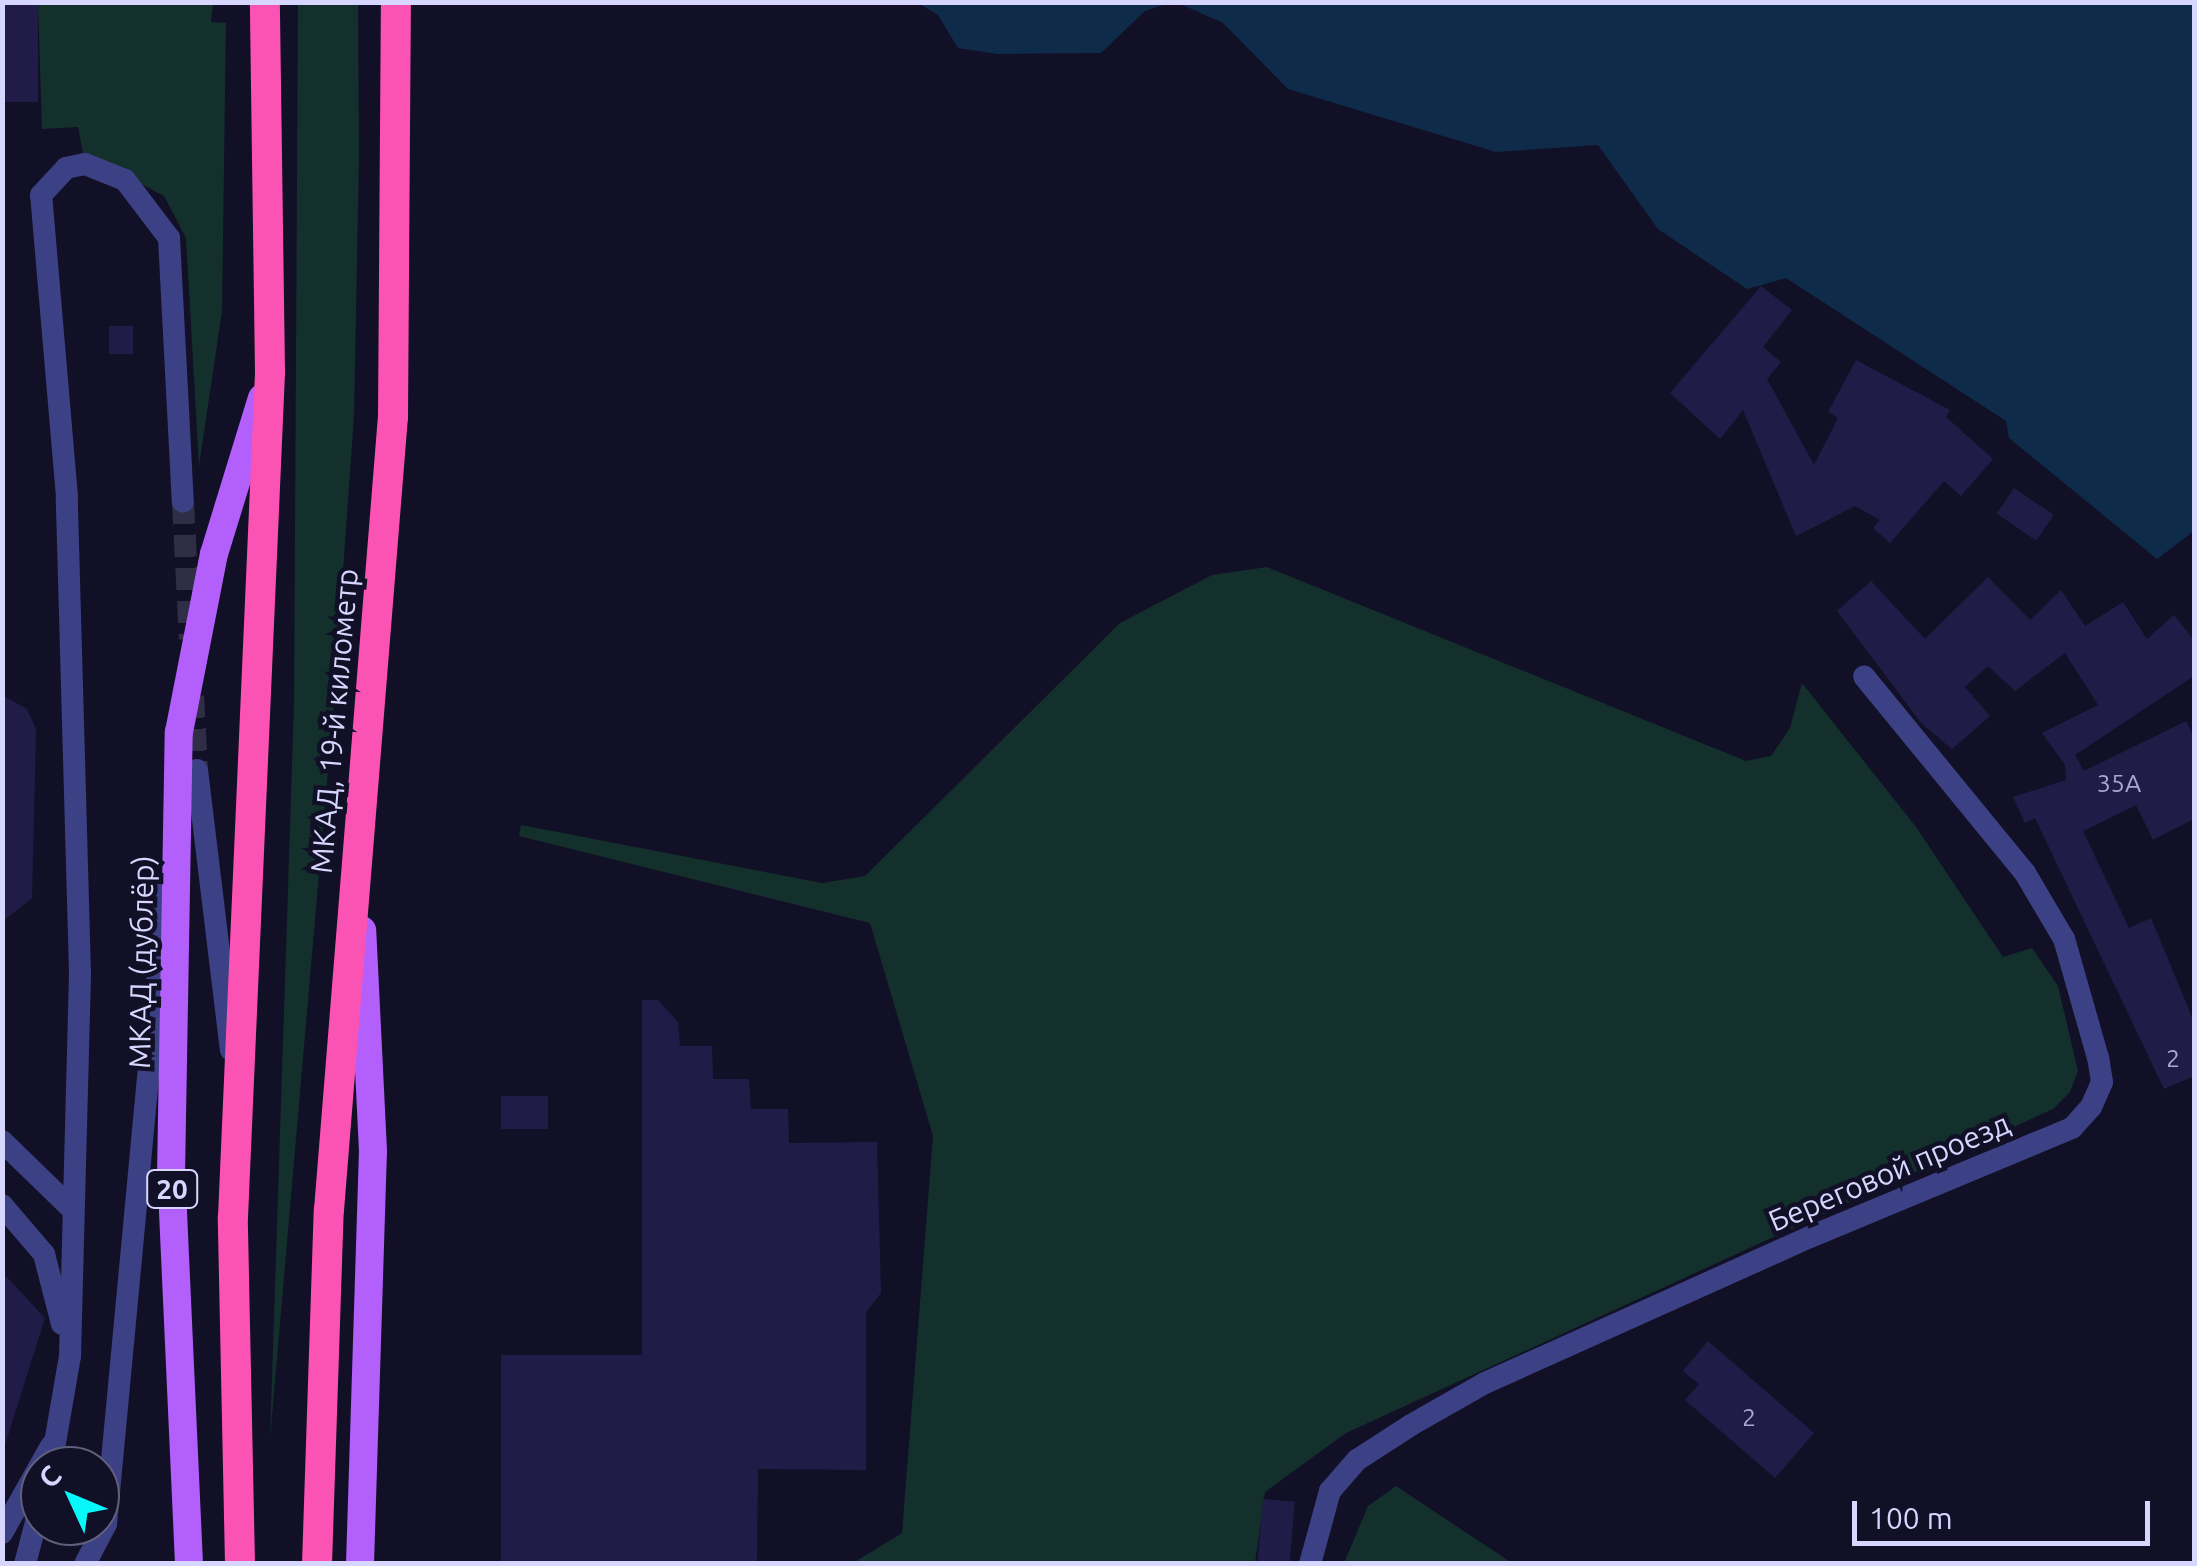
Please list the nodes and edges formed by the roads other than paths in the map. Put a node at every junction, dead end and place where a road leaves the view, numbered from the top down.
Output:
1 (265, 2) edge
2 (396, 2) edge
3 (270, 372) junction
4 (183, 502) tunnel mouth
5 (1864, 676) dead end
6 (197, 770) tunnel mouth
7 (175, 813) junction
8 (358, 853) junction
9 (238, 1103) junction
10 (2, 1141) edge
11 (2, 1205) edge
12 (72, 1208) junction
13 (70, 1356) junction
14 (60, 1430) junction
15 (56, 1446) edge
16 (2, 1532) edge
17 (85, 1564) edge
18 (189, 1564) edge
19 (240, 1564) edge
20 (318, 1564) edge
21 (360, 1564) edge
22 (1310, 1564) edge

1 - 3 highway
2 - 8 highway, МКАД, 19-й километр
3 - 7 main road, МКАД (дублёр) / 20
3 - 9 highway
4 - 12 street
5 - 22 street, Береговой проезд
6 - 9 street
7 - 17 street
7 - 18 main road, МКАД (дублёр) / 20
8 - 20 highway, МКАД, 19-й километр
8 - 21 main road
9 - 19 highway
10 - 12 street
11 - 13 street
12 - 13 street
13 - 14 street
14 - 15 street
14 - 16 street

